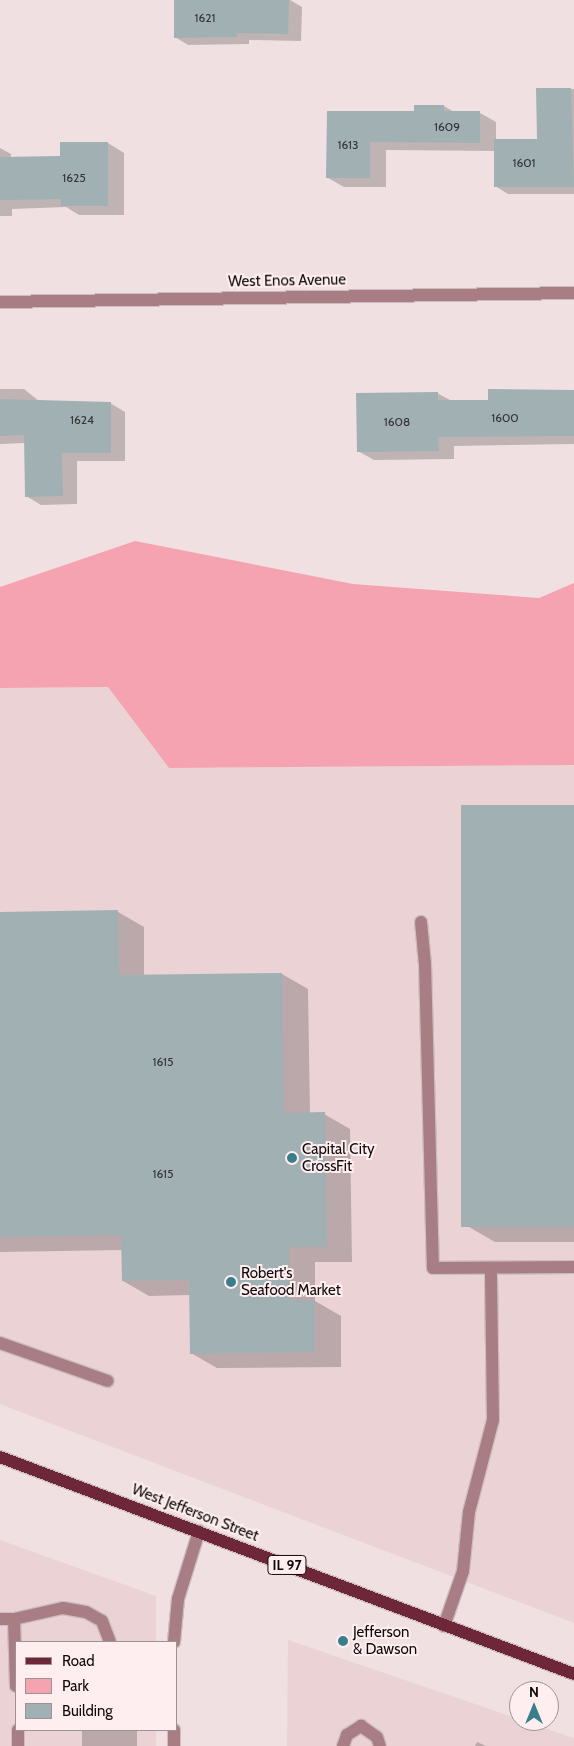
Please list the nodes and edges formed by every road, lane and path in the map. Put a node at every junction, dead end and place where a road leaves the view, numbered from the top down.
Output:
1 (574, 293) edge
2 (0, 302) edge
3 (421, 922) dead end
4 (492, 1268) junction
5 (574, 1268) edge
6 (0, 1343) edge
7 (108, 1381) dead end
8 (0, 1457) edge
9 (198, 1531) junction
10 (0, 1619) edge
11 (14, 1620) junction
12 (444, 1626) junction
13 (110, 1641) edge
14 (174, 1641) edge
15 (15, 1653) edge
16 (574, 1674) edge
17 (18, 1731) edge
18 (174, 1731) edge
19 (18, 1746) edge
20 (174, 1746) edge
21 (343, 1746) edge
22 (380, 1746) edge

1 - 2 street, West Enos Avenue
3 - 4 street
4 - 5 street
4 - 12 street
6 - 7 street
8 - 9 main road, West Jefferson Street / IL 97
9 - 12 main road, West Jefferson Street / IL 97
9 - 14 street
10 - 11 street
11 - 13 street
11 - 15 street
12 - 16 main road, West Jefferson Street / IL 97
17 - 19 street
18 - 20 street
21 - 22 street

